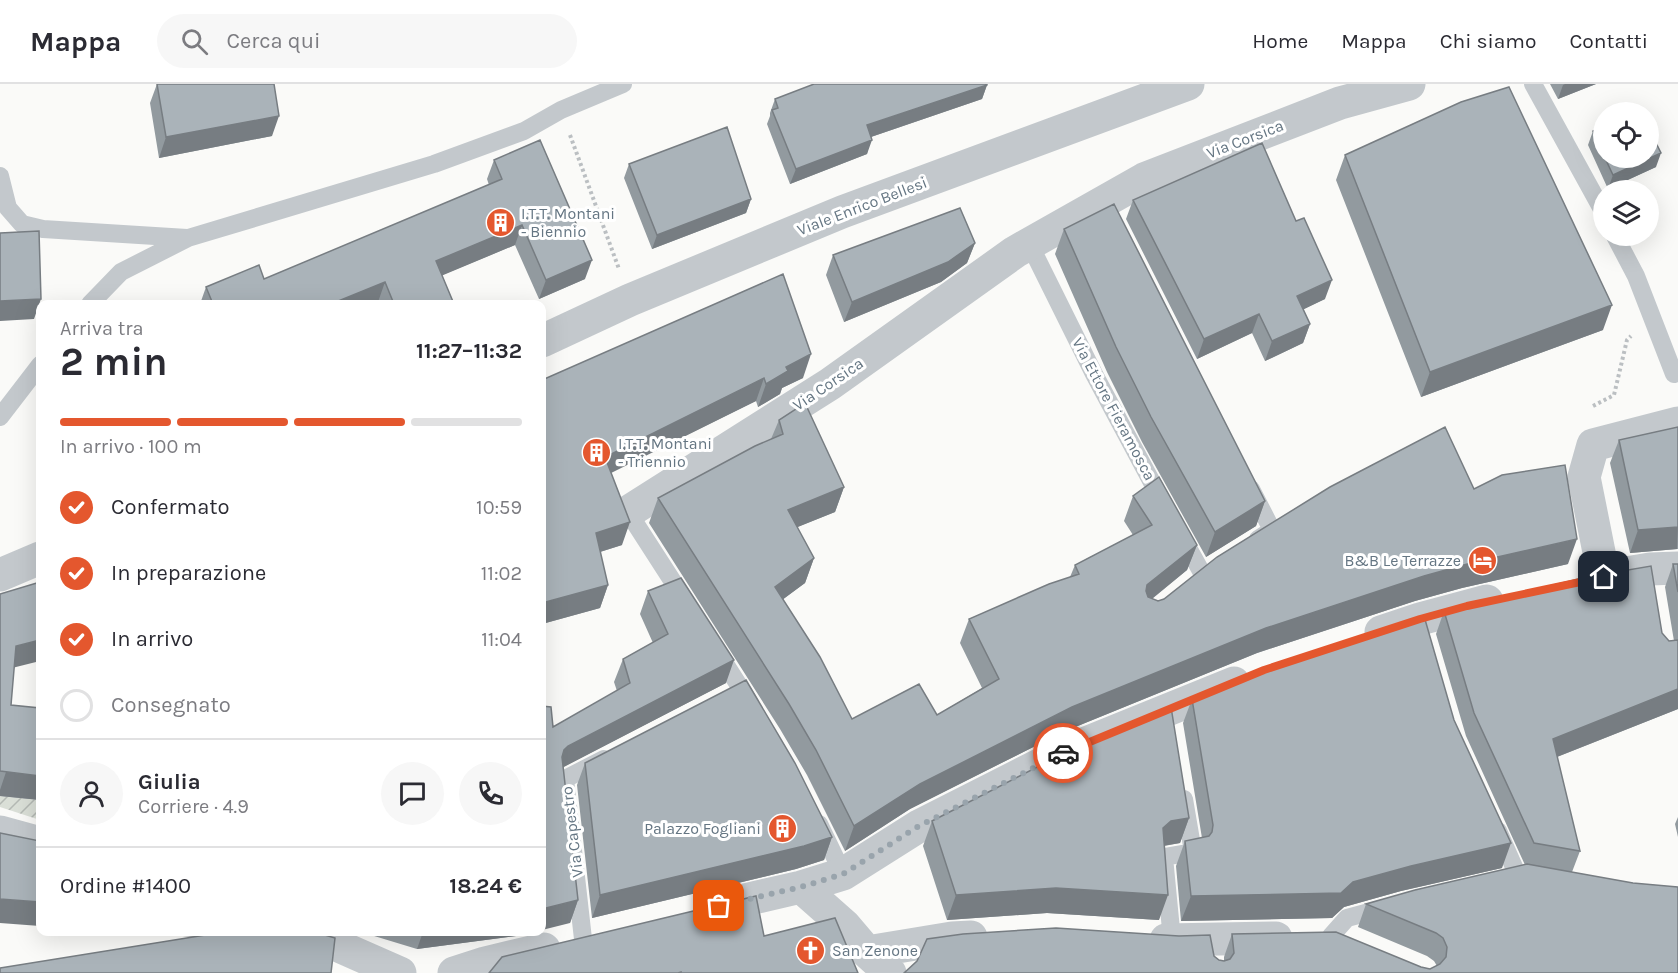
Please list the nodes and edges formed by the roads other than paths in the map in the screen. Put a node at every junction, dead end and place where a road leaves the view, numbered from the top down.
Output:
1 (623, 84) edge
2 (1188, 84) edge
3 (1409, 84) edge
4 (1533, 84) edge
5 (0, 176) edge
6 (1593, 193) edge
7 (188, 238) junction
8 (1029, 243) junction
9 (1620, 246) edge
10 (94, 300) edge
11 (546, 339) edge
12 (36, 370) edge
13 (1674, 374) dead end
14 (0, 417) edge
15 (1678, 423) edge
16 (1245, 477) edge
17 (628, 512) joint
18 (1242, 548) edge
19 (36, 560) edge
20 (1660, 574) edge
21 (0, 575) edge
22 (1184, 587) edge
23 (1521, 594) edge
24 (697, 620) edge
25 (710, 639) edge
26 (1353, 641) edge
27 (1264, 670) edge
28 (741, 688) junction
29 (720, 699) edge
30 (760, 719) edge
31 (617, 753) edge
32 (1182, 786) edge
33 (811, 810) edge
34 (1489, 813) edge
35 (0, 832) edge
36 (36, 842) edge
37 (843, 874) junction
38 (1518, 876) junction
39 (1540, 880) edge
40 (1496, 881) edge
41 (801, 887) junction
42 (1404, 902) edge
43 (685, 915) edge
44 (617, 931) edge
45 (1005, 935) edge
46 (311, 936) edge
47 (1331, 936) junction
48 (1138, 938) edge
49 (583, 939) junction
50 (1172, 940) junction
51 (1361, 948) edge
52 (879, 963) edge
53 (485, 968) edge
54 (400, 973) edge
55 (454, 973) edge

1 - 7 lane
2 - 11 street, Viale Enrico Bellesi
3 - 8 street, Via Corsica
4 - 6 lane
5 - 7 lane
7 - 10 lane
8 - 17 street, Via Corsica
8 - 22 lane, Via Ettore Fieramosca
9 - 13 lane
12 - 14 lane
15 - 20 street
16 - 18 lane
17 - 24 lane, Via Corsica
19 - 21 street
23 - 26 street
25 - 28 lane
27 - 37 street
28 - 29 lane
28 - 30 lane
31 - 49 lane, Via Capestro
32 - 50 lane
33 - 37 lane
34 - 38 lane
35 - 36 street
37 - 41 street
38 - 39 lane
38 - 40 lane
41 - 43 street
41 - 52 street
42 - 47 lane
44 - 49 street
45 - 52 street
46 - 54 street
47 - 50 street
47 - 51 street
48 - 50 street
49 - 53 street
53 - 55 street

